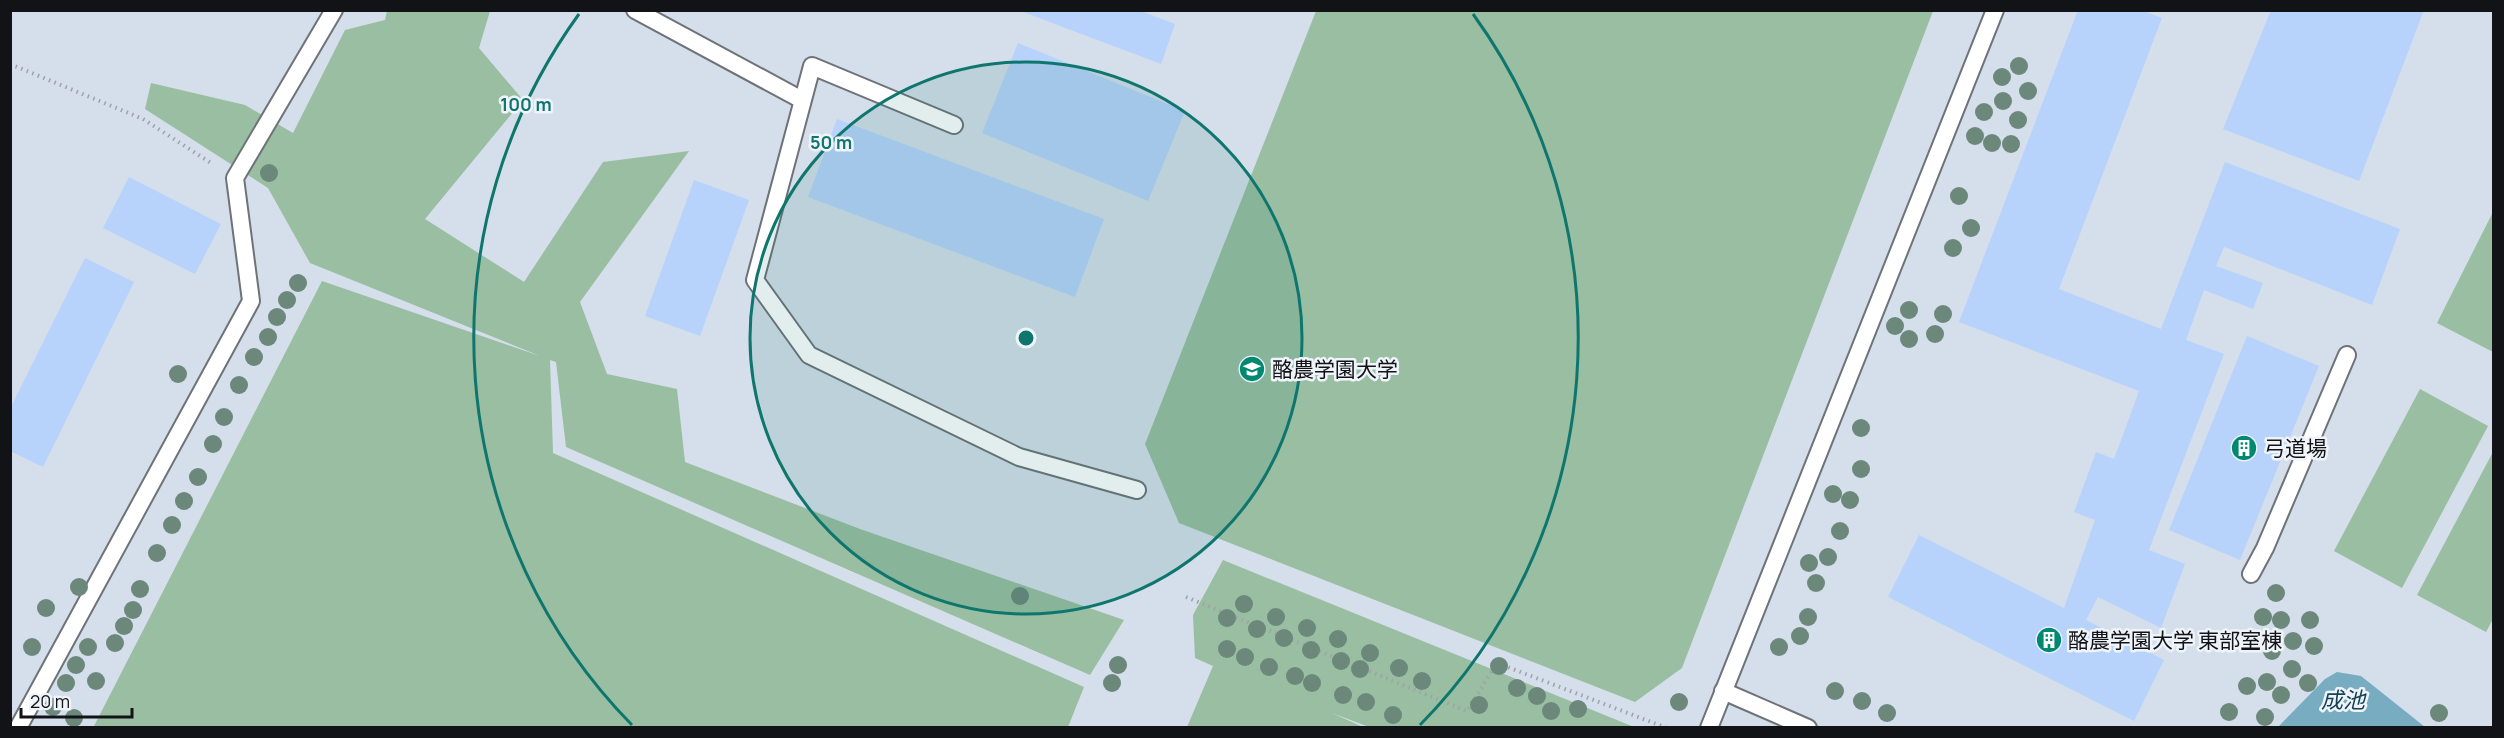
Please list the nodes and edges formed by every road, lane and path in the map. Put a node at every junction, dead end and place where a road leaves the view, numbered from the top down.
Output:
1 (334, 10) edge
2 (635, 10) edge
3 (1995, 10) edge
4 (10, 64) edge
5 (802, 100) junction
6 (954, 124) dead end
7 (235, 178) junction
8 (2348, 355) dead end
9 (1137, 490) dead end
10 (2251, 574) dead end
11 (1186, 597) dead end
12 (1723, 691) junction
13 (18, 728) edge
14 (1666, 728) edge
15 (1709, 728) edge
16 (1808, 728) edge

1 - 7 lane
2 - 5 lane
3 - 12 lane
4 - 7 path
5 - 6 lane
5 - 9 lane
7 - 13 lane
8 - 10 lane
11 - 14 path
12 - 15 lane
12 - 16 lane

